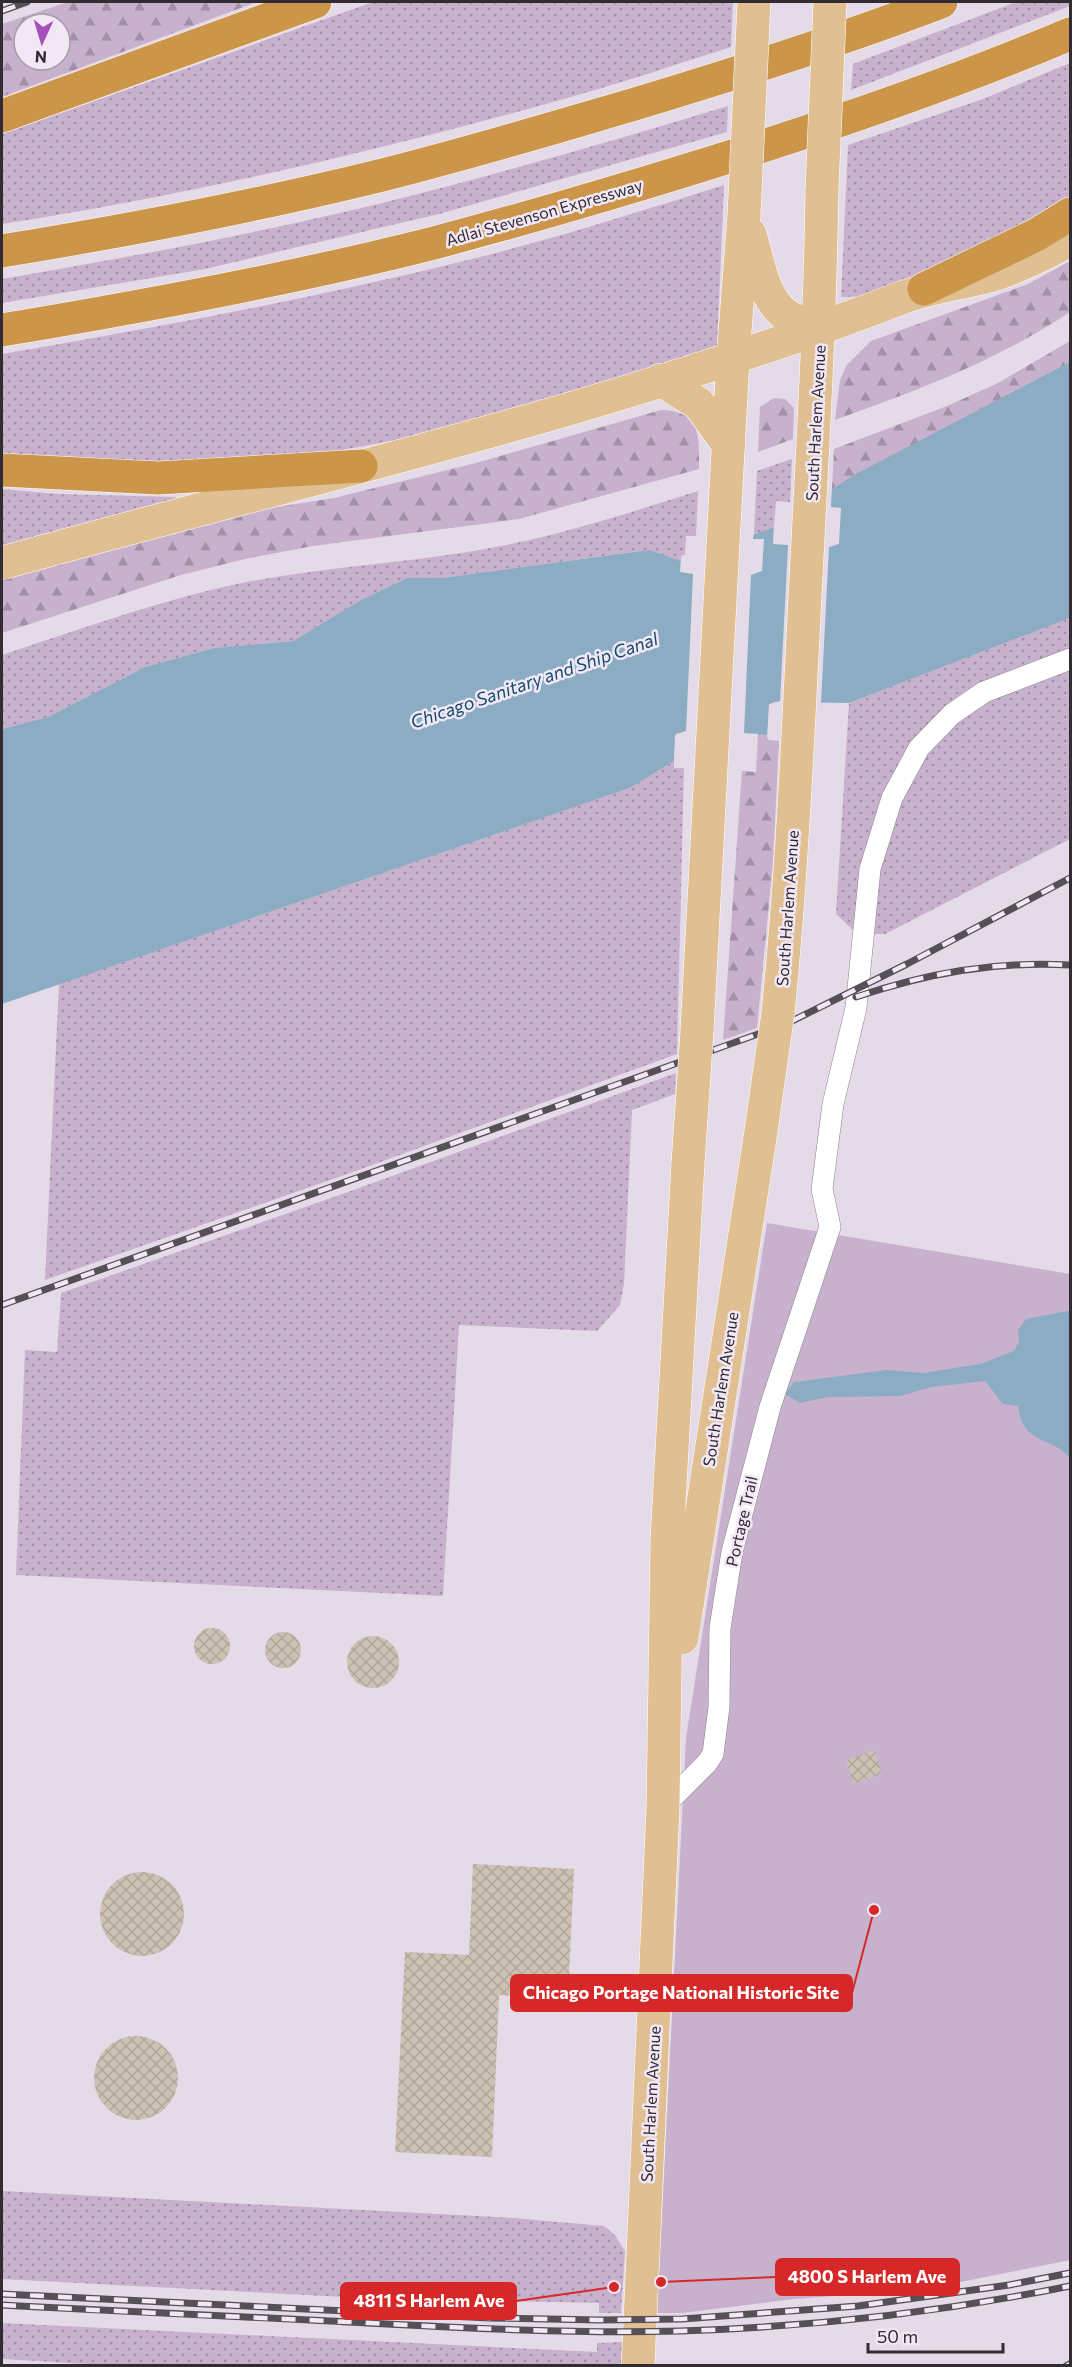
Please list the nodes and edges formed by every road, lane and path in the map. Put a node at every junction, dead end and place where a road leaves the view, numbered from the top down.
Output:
1 (315, 2) edge
2 (754, 2) edge
3 (830, 2) edge
4 (941, 2) edge
5 (1071, 34) edge
6 (2, 116) edge
7 (1071, 214) edge
8 (744, 215) junction
9 (1071, 240) edge
10 (2, 251) edge
11 (924, 289) junction
12 (820, 329) junction
13 (2, 330) edge
14 (733, 358) junction
15 (661, 380) junction
16 (729, 446) junction
17 (362, 466) junction
18 (2, 470) edge
19 (2, 563) edge
20 (1071, 659) edge
21 (663, 1806) junction
22 (638, 2366) edge

1 - 6 highway
2 - 8 main road, South Harlem Avenue, bridge
3 - 12 main road, South Harlem Avenue, bridge
4 - 10 highway
5 - 13 highway, Adlai Stevenson Expressway
7 - 11 highway
8 - 12 main road
8 - 14 main road, South Harlem Avenue
9 - 11 main road
11 - 12 main road
12 - 14 main road
12 - 21 main road, South Harlem Avenue, bridge
14 - 15 main road
14 - 16 main road, South Harlem Avenue
15 - 16 main road
15 - 17 main road
16 - 21 main road, South Harlem Avenue, bridge
17 - 18 highway
17 - 19 main road
20 - 21 street, Portage Trail
21 - 22 main road, South Harlem Avenue

